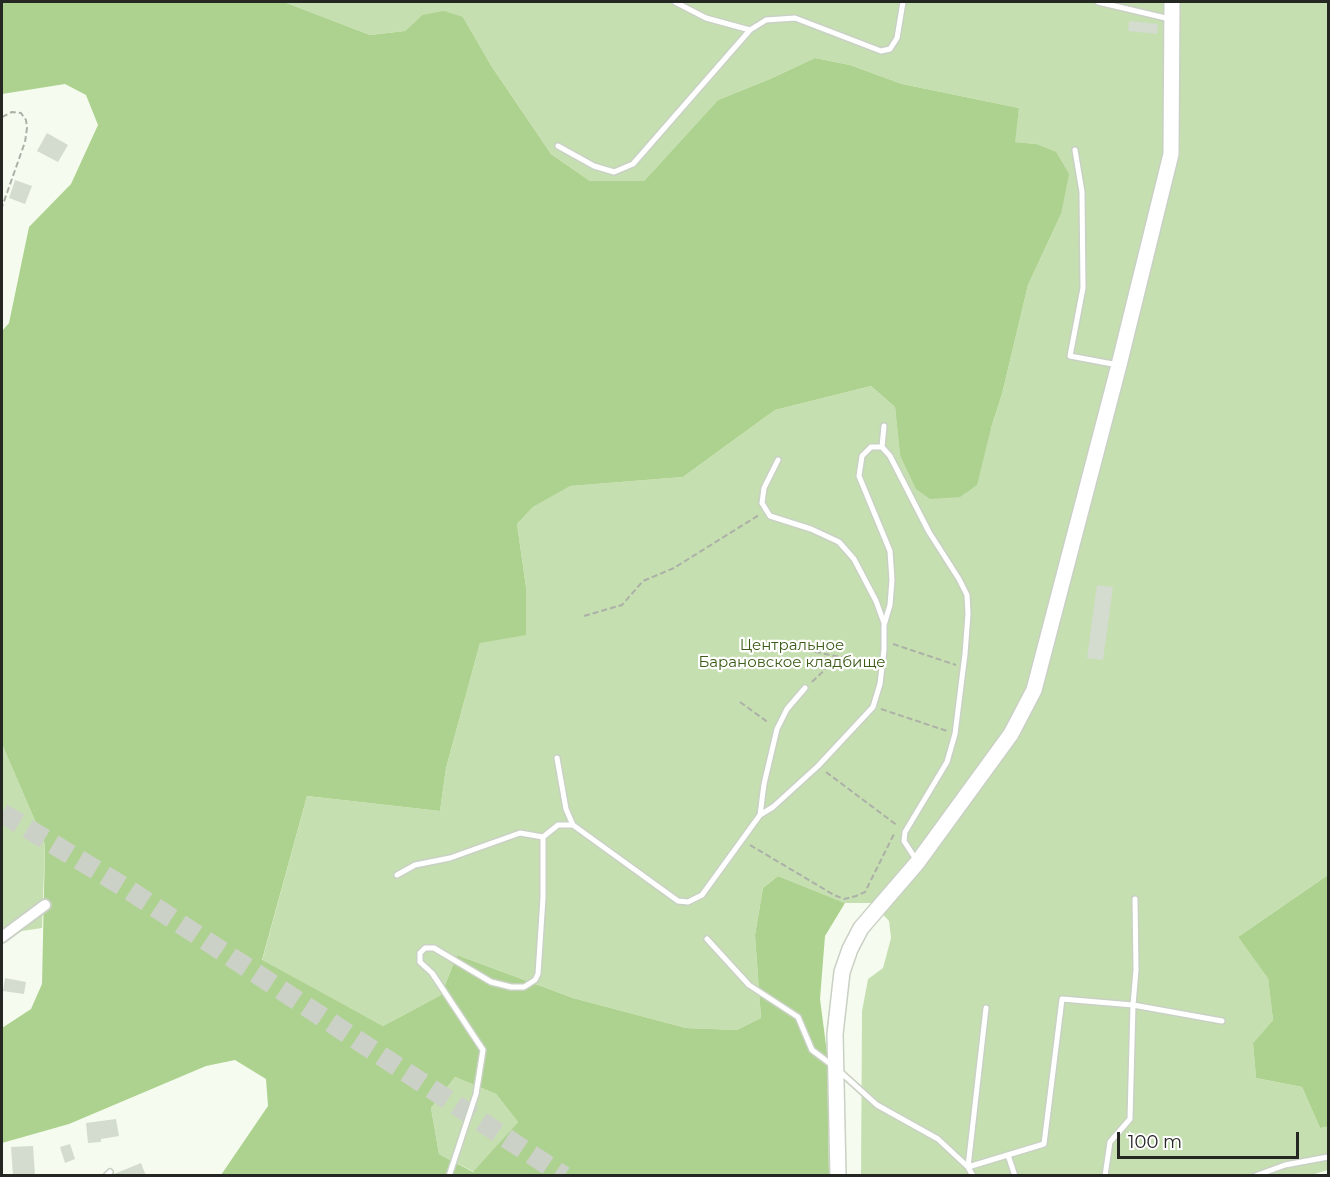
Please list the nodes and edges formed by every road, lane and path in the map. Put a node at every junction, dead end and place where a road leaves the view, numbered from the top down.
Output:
1 (675, 2) edge
2 (903, 2) edge
3 (1098, 2) edge
4 (1172, 2) edge
5 (1171, 20) junction
6 (750, 30) junction
7 (2, 117) edge
8 (558, 146) dead end
9 (1075, 150) dead end
10 (2, 207) edge
11 (1119, 365) junction
12 (884, 426) dead end
13 (882, 447) junction
14 (778, 460) dead end
15 (766, 511) junction
16 (584, 616) dead end
17 (884, 625) junction
18 (762, 641) dead end
19 (885, 641) junction
20 (838, 657) junction
21 (882, 666) junction
22 (963, 668) junction
23 (805, 688) joint
24 (740, 702) dead end
25 (873, 707) junction
26 (777, 729) junction
27 (955, 734) junction
28 (557, 758) dead end
29 (819, 766) junction
30 (759, 814) junction
31 (573, 825) junction
32 (898, 826) junction
33 (905, 832) junction
34 (543, 837) junction
35 (740, 839) junction
36 (918, 862) junction
37 (397, 875) dead end
38 (1135, 899) dead end
39 (45, 905) dead end
40 (2, 937) edge
41 (707, 939) dead end
42 (1133, 1005) junction
43 (986, 1008) dead end
44 (1222, 1021) dead end
45 (836, 1068) junction
46 (1008, 1155) junction
47 (1329, 1157) edge
48 (968, 1167) junction
49 (449, 1176) edge
50 (838, 1176) edge
51 (973, 1176) edge
52 (1015, 1176) edge
53 (1105, 1176) edge
54 (1255, 1176) edge

1 - 6 lane
2 - 6 lane
3 - 5 lane
4 - 5 street
5 - 11 street
6 - 8 lane
7 - 10 path
9 - 11 lane
11 - 36 street
12 - 13 lane
13 - 17 lane
13 - 22 lane
14 - 15 lane
15 - 16 path
15 - 17 lane
17 - 19 lane
18 - 20 path
19 - 21 lane
19 - 22 path
20 - 21 path
20 - 23 path
21 - 25 lane
22 - 27 lane
23 - 26 lane
24 - 26 path
25 - 27 path
25 - 29 lane
26 - 30 lane
27 - 33 lane
28 - 31 lane
29 - 30 lane
29 - 32 path
30 - 35 lane
31 - 34 lane
31 - 35 lane
32 - 33 path
32 - 35 path
33 - 36 lane
34 - 37 lane
34 - 49 lane
36 - 45 street
38 - 42 lane
39 - 40 street
41 - 45 lane
42 - 44 lane
42 - 46 lane
42 - 53 lane
43 - 48 lane
45 - 48 lane
45 - 50 street
46 - 48 lane
46 - 52 lane
47 - 54 lane
48 - 51 lane

